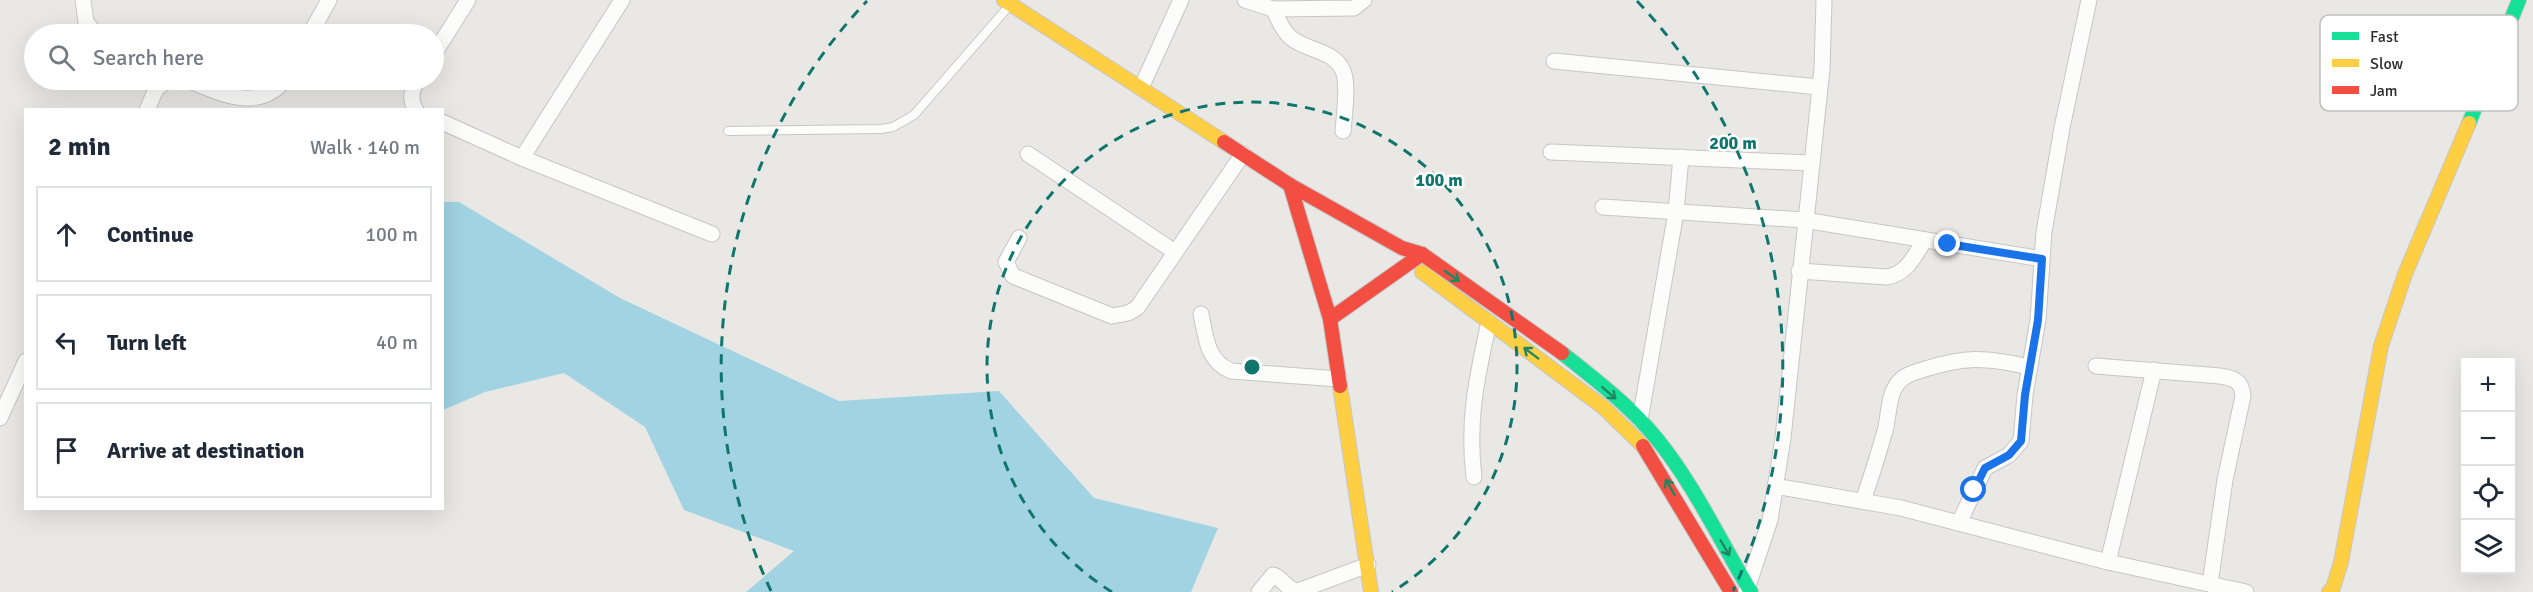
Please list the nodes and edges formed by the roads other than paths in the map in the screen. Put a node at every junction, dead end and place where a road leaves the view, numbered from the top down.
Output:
1 (82, 0) edge
2 (329, 0) edge
3 (468, 0) edge
4 (622, 0) edge
5 (1181, 0) edge
6 (1245, 0) edge
7 (1364, 0) edge
8 (1824, 0) edge
9 (2089, 0) edge
10 (2519, 0) edge
11 (1007, 2) edge
12 (1273, 9) junction
13 (2513, 15) edge
14 (88, 24) edge
15 (316, 24) edge
16 (444, 38) edge
17 (1554, 61) dead end
18 (1820, 87) junction
19 (1141, 88) junction
20 (156, 90) edge
21 (218, 90) edge
22 (276, 90) edge
23 (413, 90) edge
24 (148, 108) edge
25 (415, 108) edge
26 (2474, 111) edge
27 (444, 123) edge
28 (728, 131) dead end
29 (1343, 131) dead end
30 (1551, 152) dead end
31 (1028, 154) dead end
32 (1243, 154) junction
33 (1681, 157) junction
34 (522, 158) junction
35 (1811, 163) junction
36 (1290, 185) junction
37 (1603, 207) dead end
38 (1676, 212) junction
39 (1804, 220) junction
40 (712, 234) dead end
41 (1019, 238) dead end
42 (1925, 240) junction
43 (1402, 248) junction
44 (1175, 252) junction
45 (1422, 254) junction
46 (2042, 259) junction
47 (1411, 264) junction
48 (1799, 272) junction
49 (1201, 314) dead end
50 (1330, 319) junction
51 (1489, 322) junction
52 (24, 365) edge
53 (2096, 366) dead end
54 (2030, 368) junction
55 (2154, 370) junction
56 (1339, 379) junction
57 (0, 417) edge
58 (1640, 420) junction
59 (1474, 477) dead end
60 (1776, 486) junction
61 (1863, 501) junction
62 (1959, 523) junction
63 (2108, 562) junction
64 (1368, 565) junction
65 (2210, 584) junction
66 (1748, 590) edge
67 (1259, 592) edge
68 (1371, 592) edge
69 (1731, 592) edge
70 (2246, 592) edge
71 (2329, 592) edge

1 - 14 street
2 - 15 street
3 - 16 street
4 - 34 street
5 - 19 street
6 - 12 street
7 - 12 street
8 - 18 street
9 - 46 street
10 - 13 street
11 - 19 street
11 - 28 lane
12 - 29 street
17 - 18 street
18 - 35 street
19 - 32 street
20 - 24 street
21 - 22 street
23 - 25 street
26 - 71 street
27 - 34 street
30 - 33 street
31 - 44 street
32 - 36 street
32 - 44 street
33 - 35 street
33 - 38 street
34 - 40 street
35 - 39 street
36 - 43 street
36 - 50 street
37 - 38 street
38 - 39 street
38 - 58 street
39 - 42 street
39 - 48 street
41 - 44 street
42 - 46 street
42 - 48 street
43 - 45 street
43 - 47 street
45 - 47 street
45 -> 58 street
46 - 54 street
47 - 50 street
47 - 51 street
48 - 60 street
49 - 56 street
50 - 56 street
51 - 59 street
69 -> 51 street
52 - 57 street
53 - 55 street
54 - 61 street
54 - 62 street
55 - 63 street
55 - 65 street
56 - 64 street
58 -> 66 street
60 - 61 street
60 - 66 street
61 - 62 street
62 - 63 street
63 - 65 street
64 - 67 street
64 - 68 street
65 - 70 street

